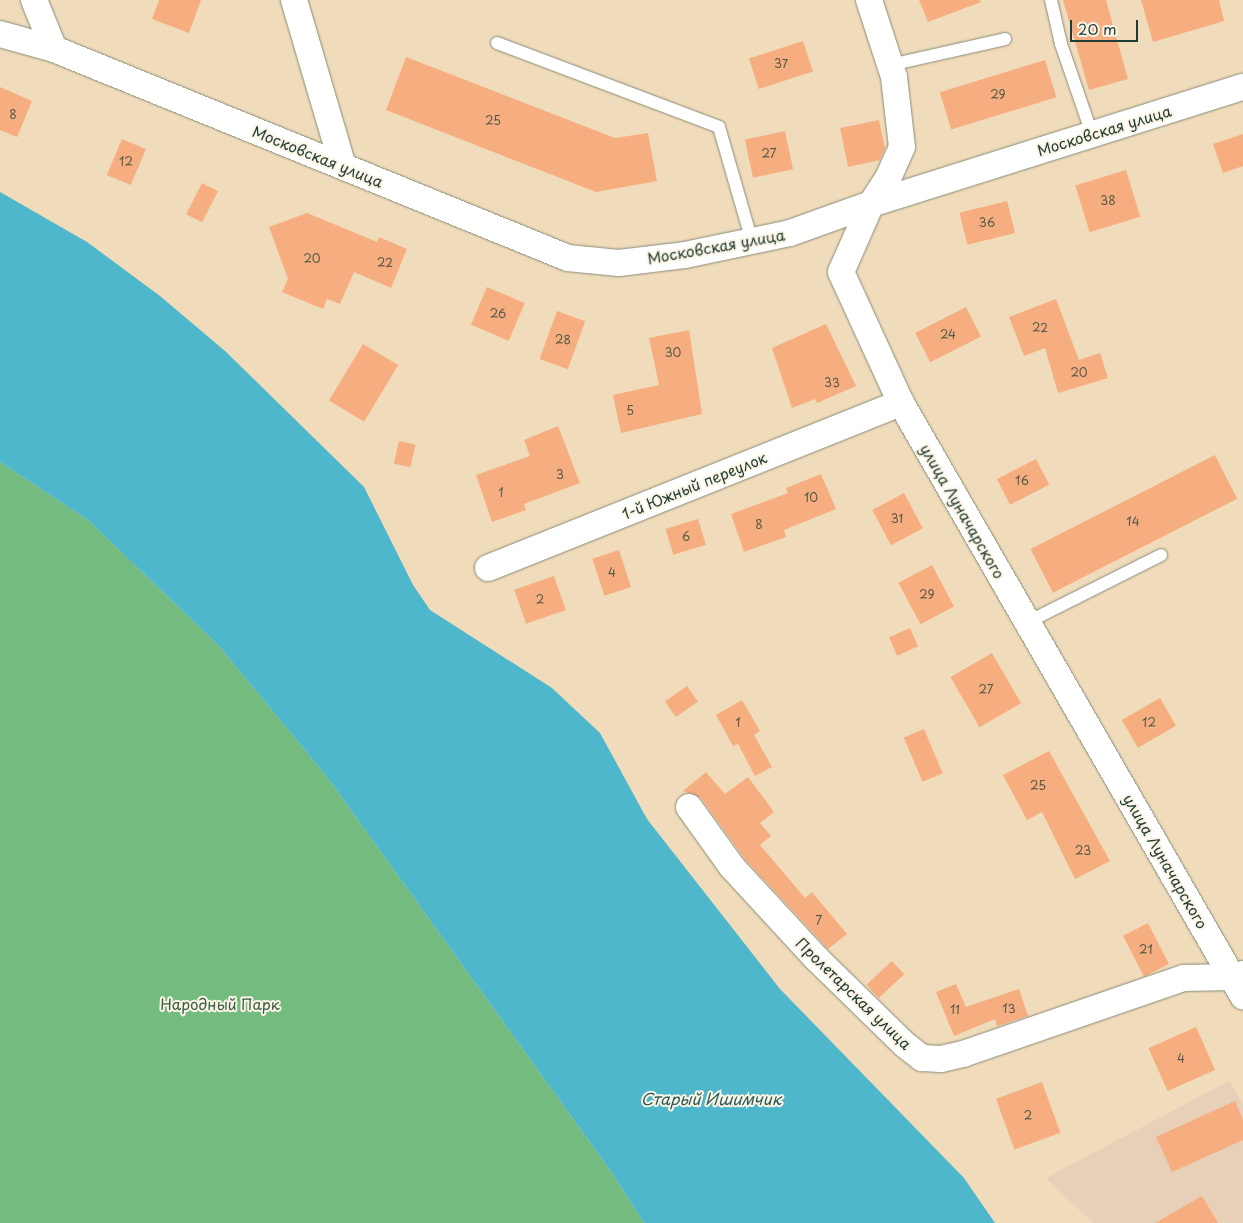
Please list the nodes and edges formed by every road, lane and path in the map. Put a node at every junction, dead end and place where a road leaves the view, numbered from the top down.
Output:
1 (34, 0) edge
2 (294, 0) edge
3 (869, 0) edge
4 (1051, 0) edge
5 (0, 34) edge
6 (1005, 40) dead end
7 (496, 43) dead end
8 (54, 49) junction
9 (890, 65) junction
10 (1243, 86) edge
11 (1092, 134) junction
12 (343, 166) junction
13 (871, 204) junction
14 (752, 241) junction
15 (901, 403) junction
16 (1161, 555) dead end
17 (488, 568) dead end
18 (1028, 622) junction
19 (689, 807) dead end
20 (1240, 982) edge

1 - 8 street
2 - 12 street
3 - 9 street, улица Луначарского
4 - 11 lane
5 - 8 street, Московская улица
6 - 9 lane
7 - 14 lane
8 - 12 street, Московская улица
9 - 13 street, улица Луначарского
10 - 11 street, Московская улица
11 - 13 street, Московская улица
12 - 14 street, Московская улица
13 - 14 street, Московская улица
13 - 15 street, улица Луначарского
15 - 17 street, 1-й Южный переулок
15 - 18 street, улица Луначарского
16 - 18 lane
18 - 20 street, улица Луначарского
19 - 20 street, Пролетарская улица

